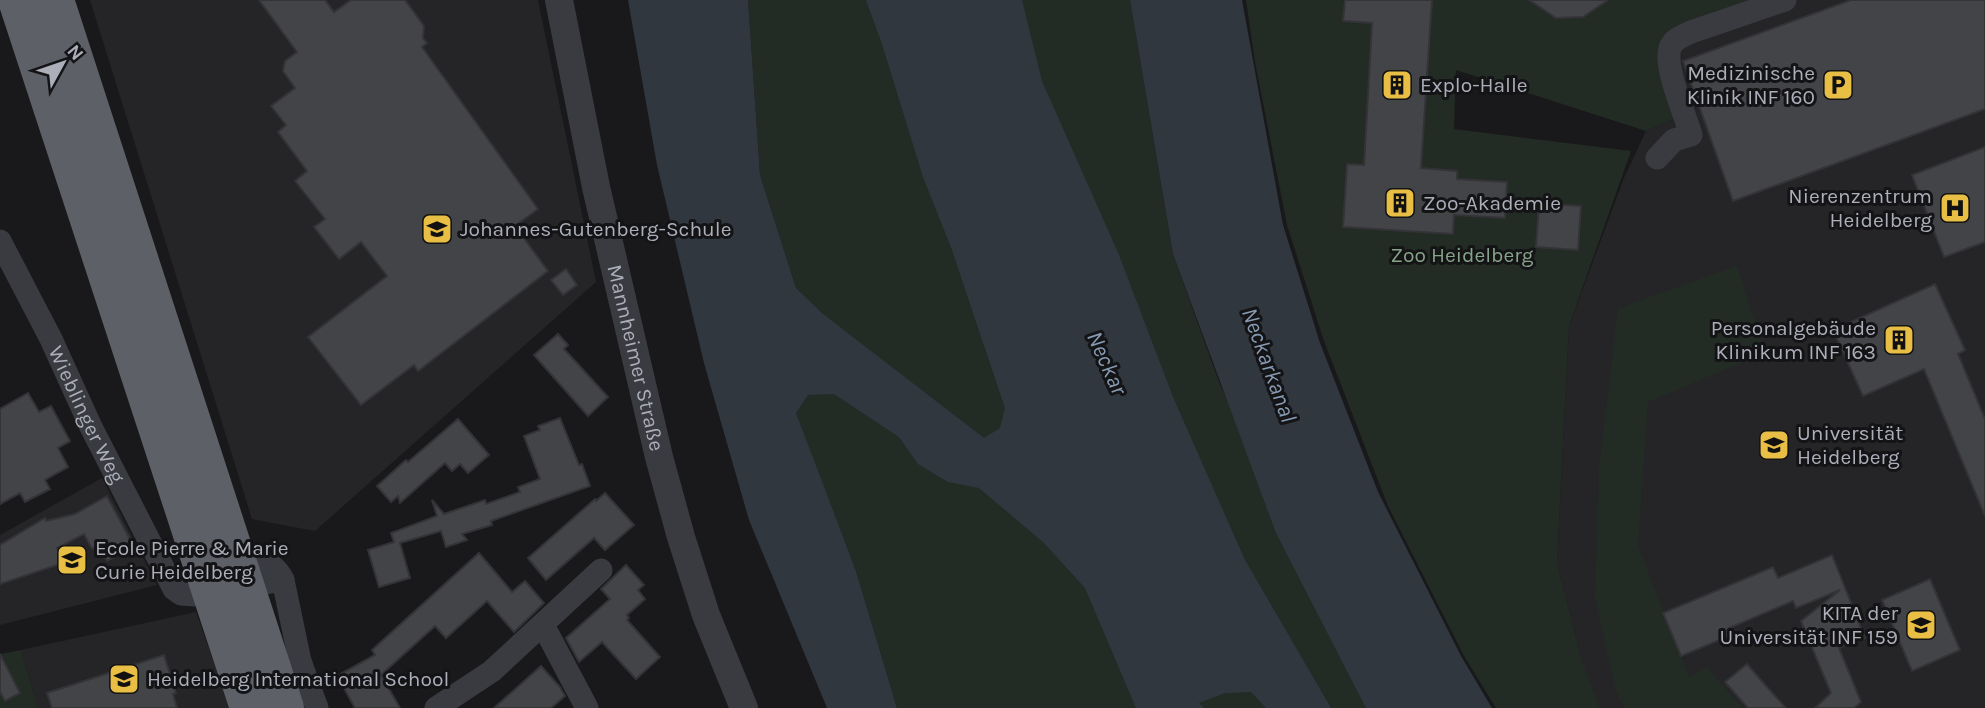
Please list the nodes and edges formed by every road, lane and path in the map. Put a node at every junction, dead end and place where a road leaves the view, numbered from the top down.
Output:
1 (17, 0) edge
2 (55, 0) edge
3 (559, 0) edge
4 (1785, 0) edge
5 (1657, 158) dead end
6 (0, 241) edge
7 (601, 570) dead end
8 (543, 625) junction
9 (249, 708) edge
10 (285, 708) edge
11 (317, 708) edge
12 (436, 708) edge
13 (587, 708) edge
14 (744, 708) edge

1 - 9 highway
2 - 10 highway
3 - 14 street, Mannheimer Straße
4 - 5 street
6 - 11 street, Wieblinger Weg
7 - 8 street
8 - 12 street
8 - 13 street

